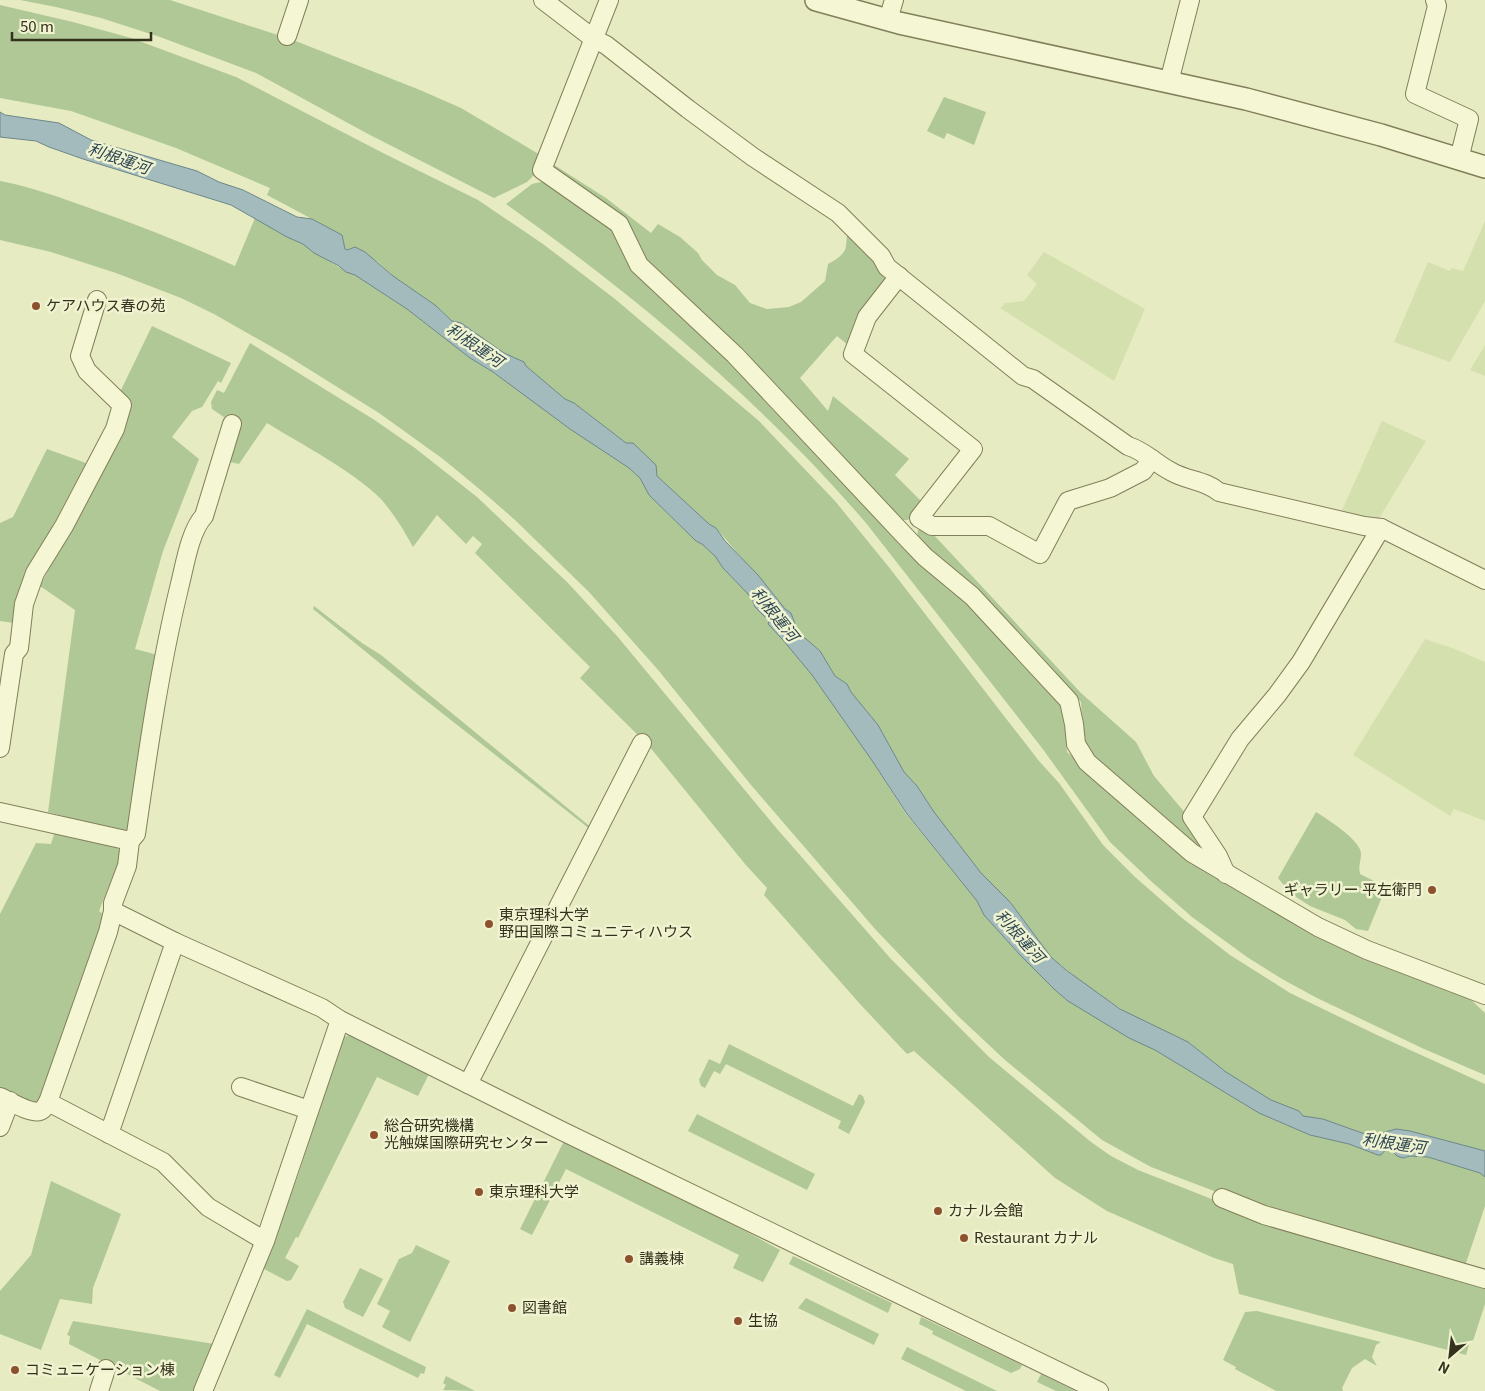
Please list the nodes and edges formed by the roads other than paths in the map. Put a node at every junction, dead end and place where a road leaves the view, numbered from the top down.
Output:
1 (299, 0) edge
2 (543, 0) edge
3 (609, 0) edge
4 (816, 0) edge
5 (1190, 0) edge
6 (1435, 0) edge
7 (891, 10) edge
8 (287, 36) dead end
9 (594, 39) junction
10 (1169, 82) junction
11 (1459, 159) junction
12 (1485, 167) edge
13 (899, 276) junction
14 (97, 300) dead end
15 (232, 424) dead end
16 (1152, 459) junction
17 (919, 518) junction
18 (1381, 528) junction
19 (904, 535) junction
20 (1485, 580) edge
21 (642, 742) dead end
22 (0, 748) edge
23 (0, 812) edge
24 (130, 841) junction
25 (1226, 874) junction
26 (113, 911) junction
27 (175, 942) junction
28 (1485, 995) edge
29 (340, 1020) junction
30 (468, 1084) junction
31 (241, 1087) dead end
32 (5, 1099) edge
33 (48, 1102) junction
34 (309, 1110) junction
35 (0, 1127) edge
36 (109, 1134) junction
37 (1222, 1198) dead end
38 (265, 1241) junction
39 (1485, 1279) edge
40 (106, 1368) dead end
41 (99, 1391) edge
42 (203, 1391) edge
43 (1099, 1391) edge

1 - 8 street
2 - 9 street
3 - 9 street
4 - 7 street
5 - 10 street
6 - 11 street
7 - 10 street
9 - 13 street
9 - 19 street
10 - 11 street
11 - 12 street
13 - 16 street
13 - 17 street
14 - 22 street
15 - 24 street
16 - 17 street
16 - 18 street
17 - 19 street
18 - 20 street
18 - 25 street
19 - 25 street
21 - 30 street
23 - 24 street
24 - 26 street
25 - 28 street
26 - 27 street
26 - 33 street
27 - 29 street
27 - 36 street
29 - 30 street
29 - 34 street
30 - 43 street
31 - 34 street
32 - 33 street
32 - 35 street
33 - 36 street
34 - 38 street
36 - 38 street
37 - 39 street
38 - 42 street
40 - 41 street

